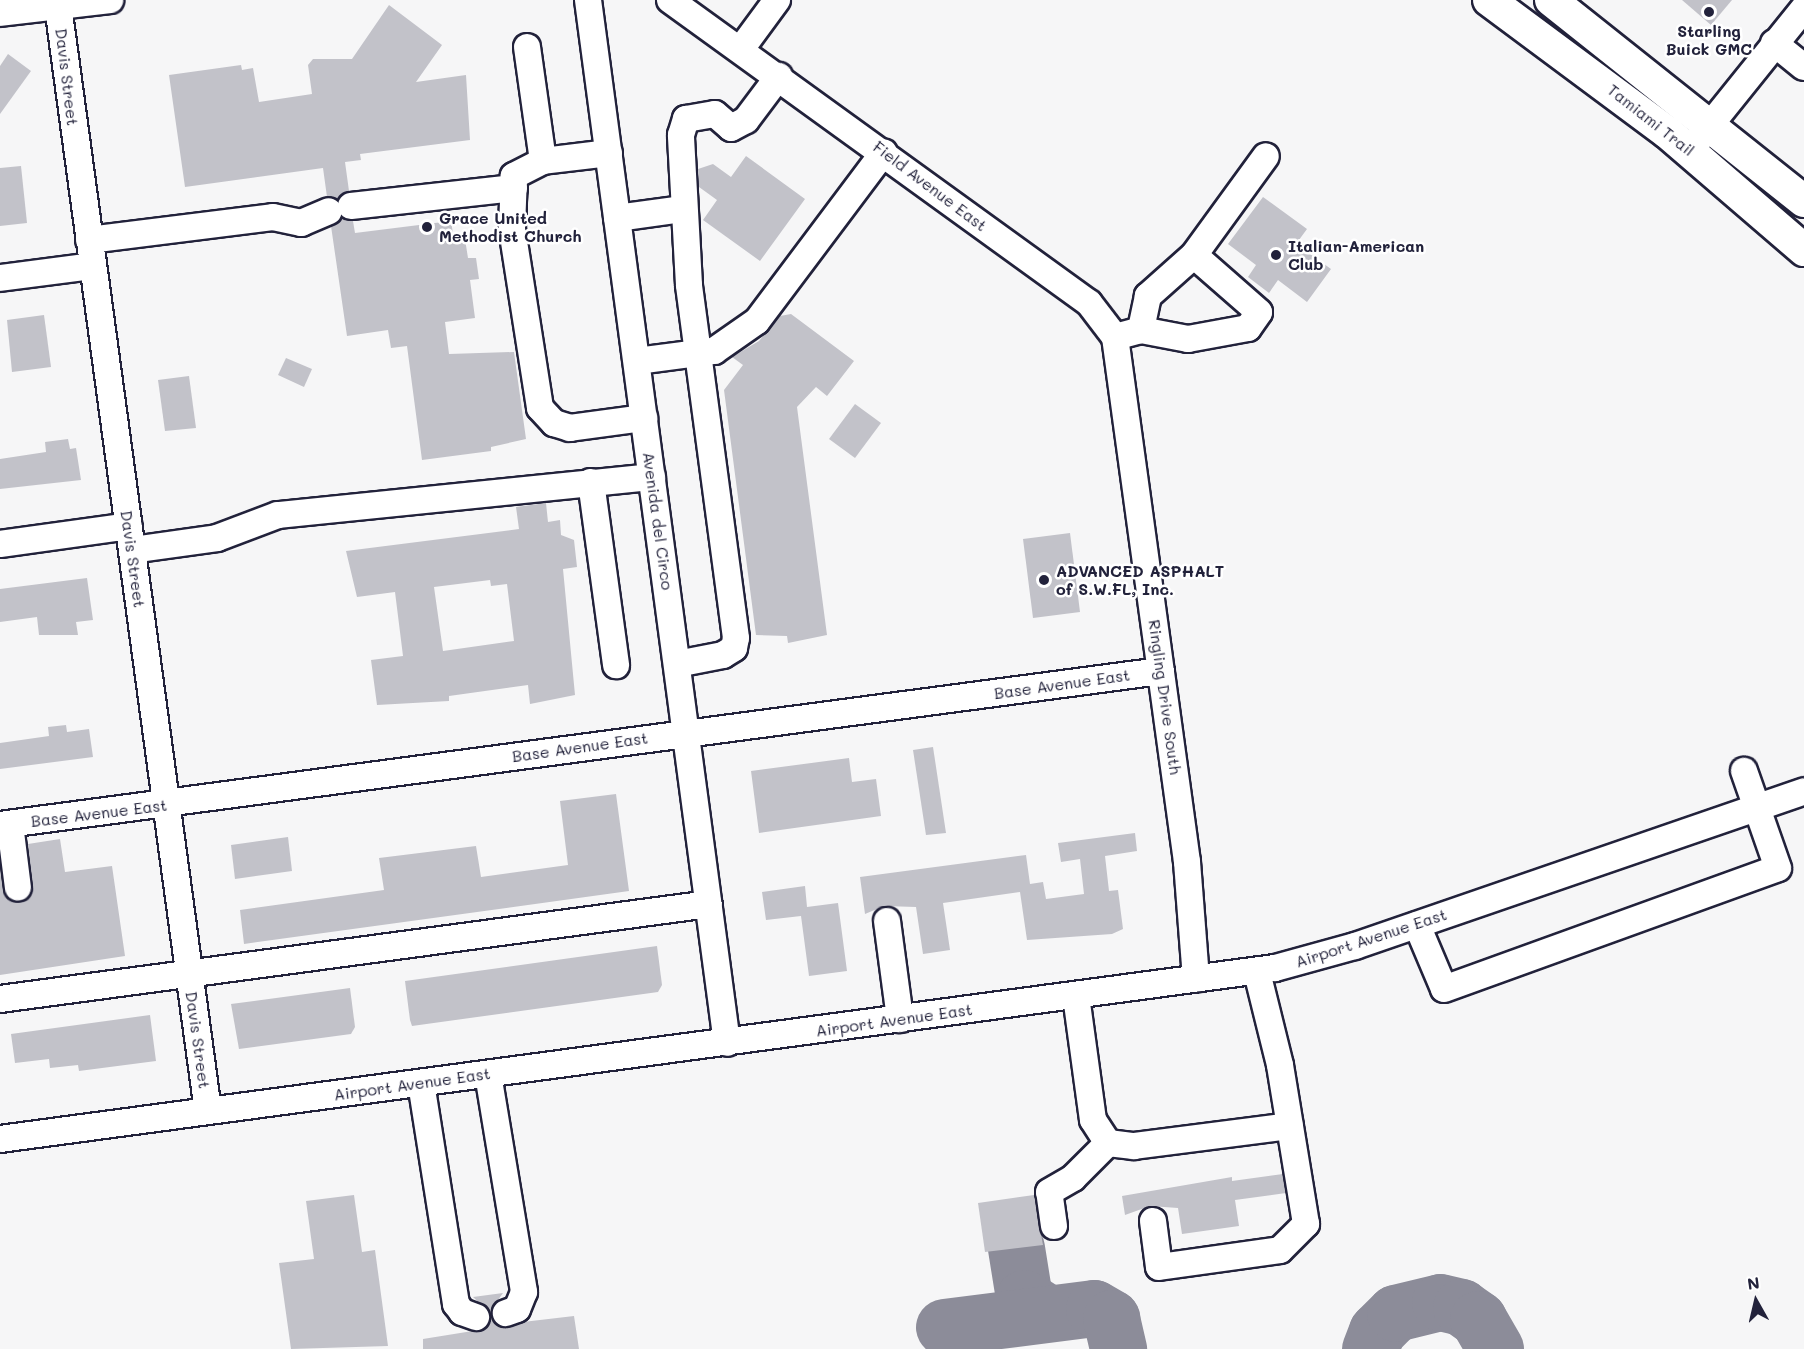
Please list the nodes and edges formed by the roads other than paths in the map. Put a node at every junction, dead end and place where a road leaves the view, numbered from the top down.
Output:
1 (101, 0) edge
2 (588, 0) edge
3 (670, 0) edge
4 (777, 0) edge
5 (1489, 0) edge
6 (1558, 2) edge
7 (58, 6) junction
8 (1804, 8) edge
9 (0, 13) edge
10 (1540, 35) junction
11 (1774, 43) junction
12 (527, 47) dead end
13 (741, 49) junction
14 (1804, 67) edge
15 (779, 76) junction
16 (1712, 123) junction
17 (1690, 150) junction
18 (884, 152) junction
19 (609, 153) junction
20 (1266, 156) dead end
21 (543, 161) junction
22 (514, 188) junction
23 (1804, 201) edge
24 (683, 209) junction
25 (618, 218) junction
26 (89, 240) junction
27 (1804, 250) edge
28 (1194, 255) junction
29 (92, 266) junction
30 (0, 278) edge
31 (1141, 330) junction
32 (1115, 337) junction
33 (700, 353) junction
34 (637, 361) junction
35 (1128, 415) joint
36 (644, 418) junction
37 (652, 477) junction
38 (591, 482) junction
39 (130, 538) junction
40 (0, 544) edge
41 (677, 664) junction
42 (616, 665) dead end
43 (1161, 671) junction
44 (686, 732) junction
45 (1744, 771) dead end
46 (1804, 791) edge
47 (1758, 802) junction
48 (166, 805) junction
49 (5, 825) edge
50 (18, 888) dead end
51 (708, 904) junction
52 (887, 921) dead end
53 (1417, 925) junction
54 (1257, 972) junction
55 (189, 973) junction
56 (1196, 980) junction
57 (1076, 996) junction
58 (0, 999) edge
59 (900, 1019) junction
60 (727, 1043) junction
61 (488, 1074) junction
62 (421, 1083) junction
63 (208, 1111) junction
64 (1290, 1126) junction
65 (0, 1139) edge
66 (1108, 1143) junction
67 (1153, 1221) dead end
68 (1054, 1226) dead end
69 (506, 1313) dead end
70 (476, 1317) dead end

1 - 7 street
2 - 19 street, Avenida del Circo
3 - 13 street, Field Avenue East
4 - 13 street
5 - 10 main road, Tamiami Trail
6 - 10 street
6 - 16 main road
7 - 9 street
7 - 26 street, Davis Street
8 - 11 street
10 - 17 main road, Tamiami Trail
11 - 14 street
11 - 16 street
12 - 21 street
13 - 15 street, Field Avenue East
15 - 18 street, Field Avenue East
15 - 24 street
16 - 17 street
16 - 23 main road
17 - 27 main road, Tamiami Trail
18 - 32 street, Field Avenue East
18 - 33 street
19 - 21 street
19 - 25 street, Avenida del Circo
20 - 28 street
21 - 22 street
22 - 26 street
22 - 36 street
24 - 25 street
24 - 33 street
25 - 34 street, Avenida del Circo
26 - 29 street, Davis Street
28 - 31 street
28 - 31 street
29 - 30 street
29 - 39 street, Davis Street
31 - 32 street
32 - 35 street, Field Avenue East
33 - 34 street
33 - 41 street
34 - 36 street, Avenida del Circo
35 - 43 street, Ringling Drive South
36 - 37 street, Avenida del Circo
37 - 38 street
37 - 41 street, Avenida del Circo
38 - 39 street
38 - 42 street
39 - 40 street
39 - 48 street, Davis Street
41 - 44 street, Avenida del Circo
43 - 44 street, Base Avenue East
43 - 56 street, Ringling Drive South
44 - 48 street, Base Avenue East
44 - 51 street, Avenida del Circo
45 - 47 street
46 - 47 street, Airport Avenue East
47 - 53 street, Airport Avenue East
47 - 53 street
48 - 49 street, Base Avenue East
48 - 55 street, Davis Street
49 - 50 street
51 - 55 street
51 - 60 street, Avenida del Circo
52 - 59 street
53 - 54 street, Airport Avenue East
54 - 56 street, Airport Avenue East
54 - 64 street
55 - 58 street
55 - 63 street, Davis Street
56 - 57 street, Airport Avenue East
57 - 59 street, Airport Avenue East
57 - 66 street
59 - 60 street, Airport Avenue East
60 - 61 street, Airport Avenue East
61 - 62 street, Airport Avenue East
61 - 69 street
62 - 63 street, Airport Avenue East
62 - 70 street
63 - 65 street, Airport Avenue East
64 - 66 street
64 - 67 street
66 - 68 street

